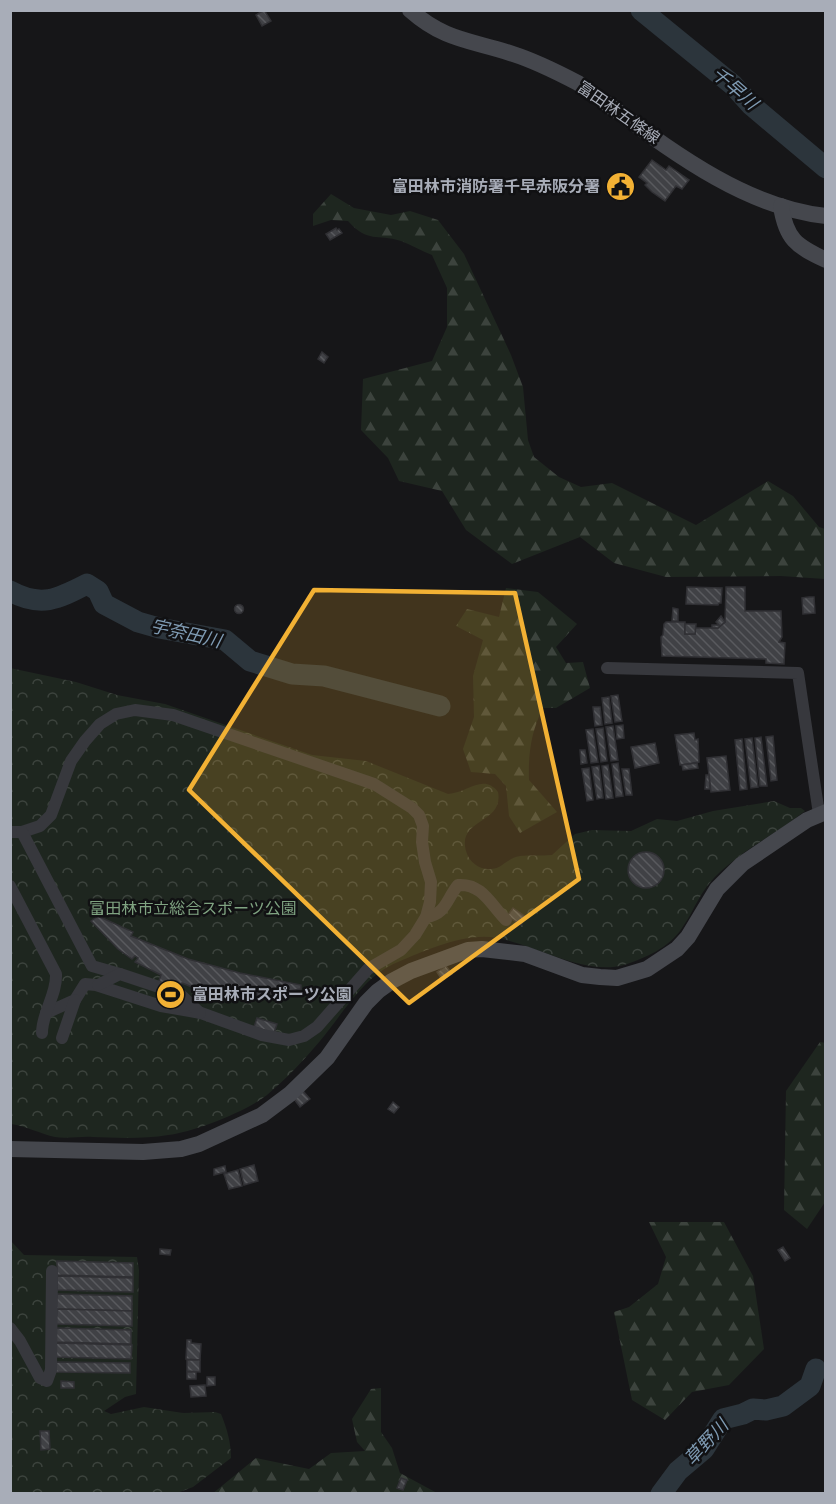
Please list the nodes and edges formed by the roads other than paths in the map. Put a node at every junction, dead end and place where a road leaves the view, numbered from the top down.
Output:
1 (410, 10) edge
2 (781, 206) junction
3 (822, 215) edge
4 (825, 260) edge
5 (607, 668) dead end
6 (822, 813) edge
7 (16, 832) edge
8 (10, 886) edge
9 (426, 917) junction
10 (506, 920) dead end
11 (120, 974) junction
12 (98, 985) junction
13 (75, 1000) junction
14 (46, 1013) junction
15 (201, 1013) junction
16 (42, 1033) dead end
17 (62, 1038) dead end
18 (10, 1149) edge
19 (52, 1271) dead end
20 (10, 1328) edge

1 - 2 street, 富田林五條線
2 - 3 street, 富田林五條線
2 - 4 street
5 - 6 street
6 - 18 street
7 - 9 street
7 - 11 street
8 - 14 street
9 - 10 street
9 - 15 street
11 - 12 street
11 - 15 street
12 - 13 street
12 - 15 street
13 - 14 street
13 - 17 street
14 - 16 street
19 - 20 street

